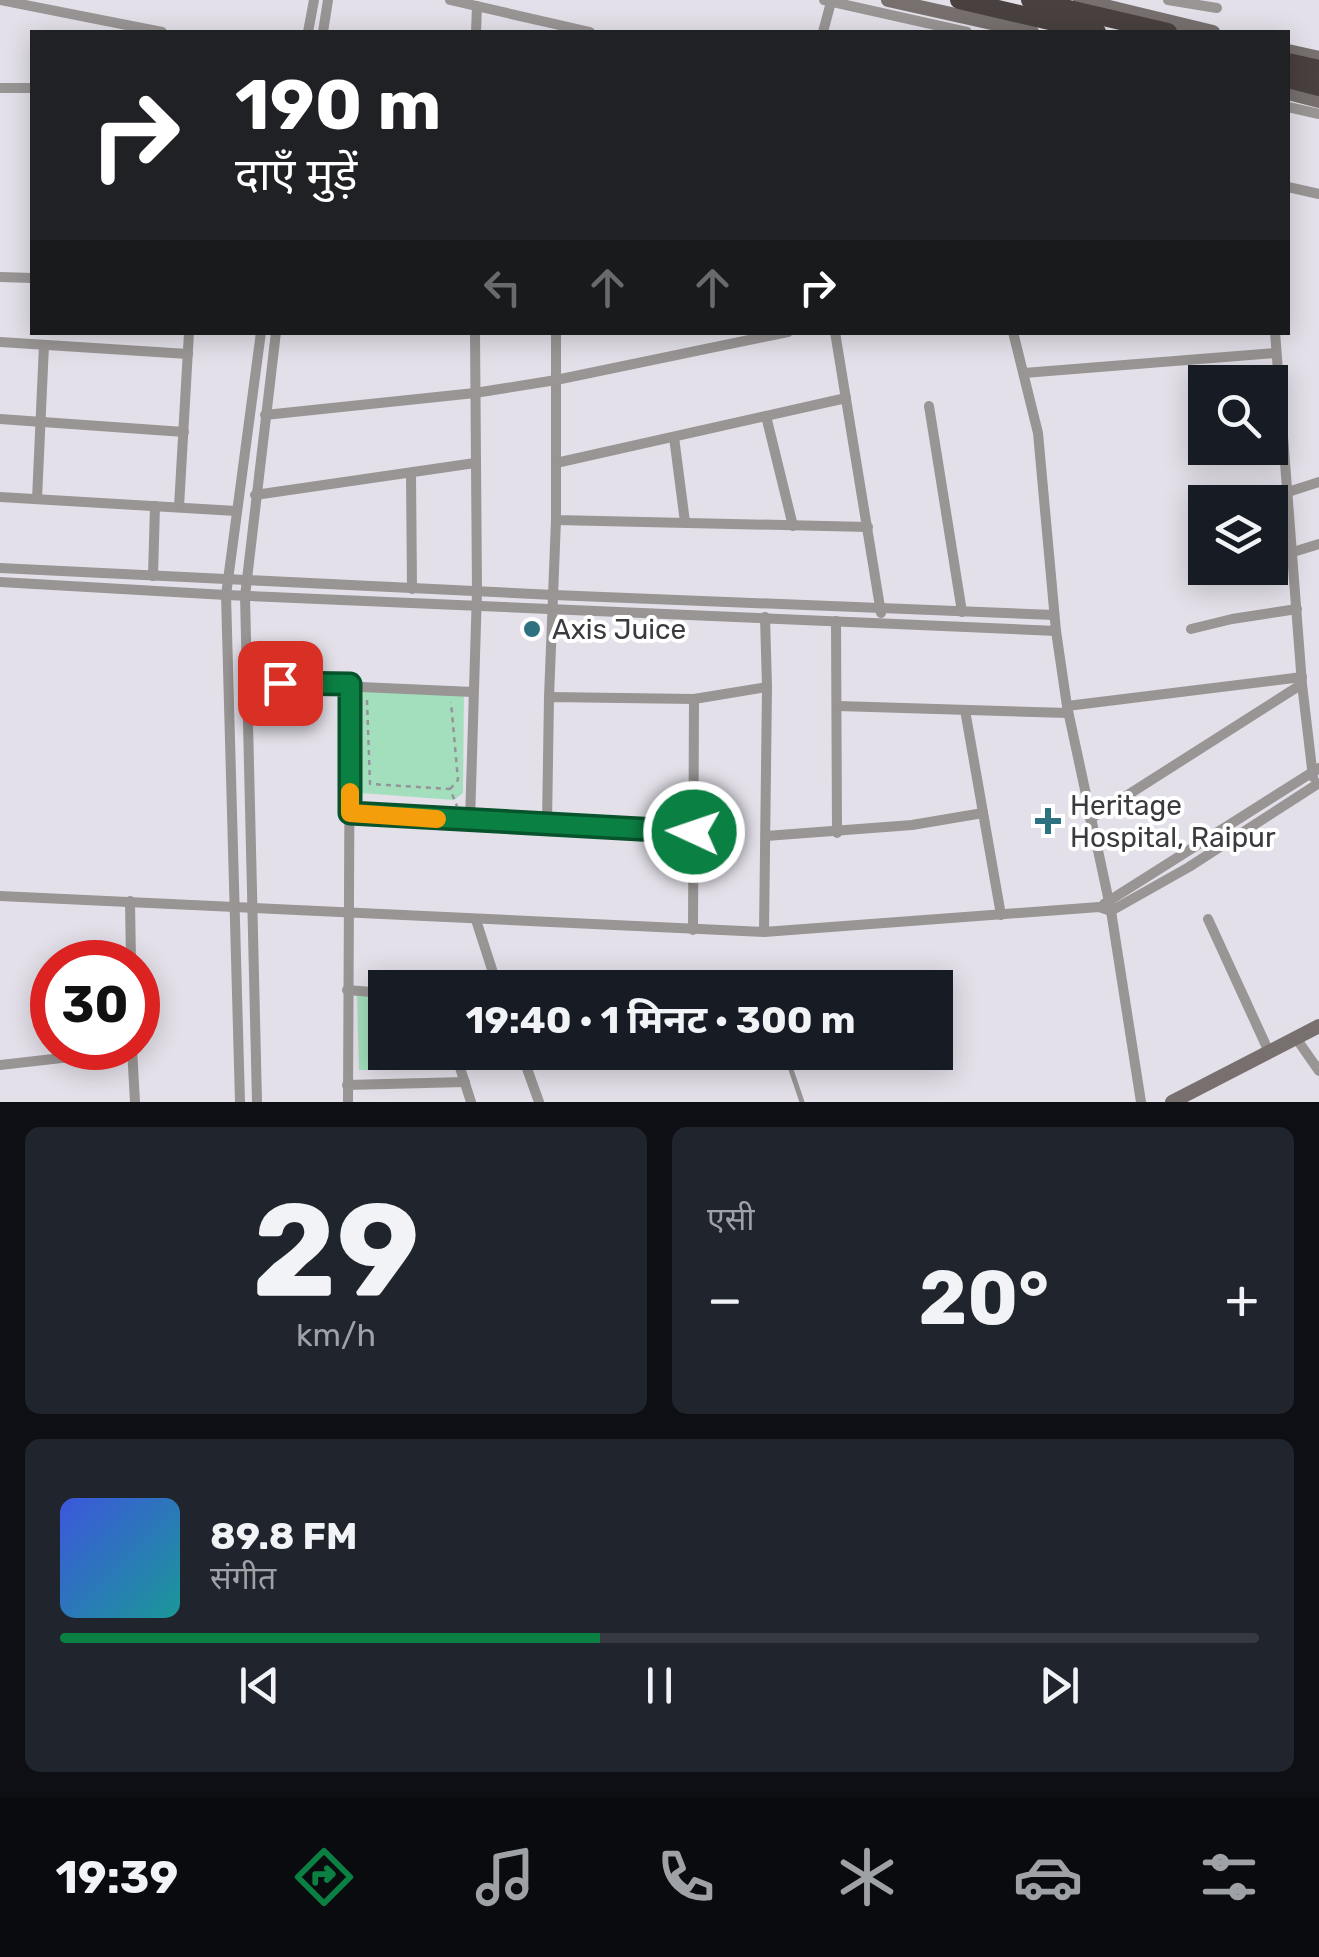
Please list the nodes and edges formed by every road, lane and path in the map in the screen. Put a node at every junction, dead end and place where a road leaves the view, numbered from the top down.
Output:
1 (0, 0) edge
2 (314, 0) edge
3 (328, 0) edge
4 (450, 0) edge
5 (888, 0) edge
6 (959, 0) edge
7 (1030, 0) edge
8 (1046, 0) edge
9 (1061, 0) edge
10 (1080, 0) edge
11 (1168, 0) edge
12 (828, 1) edge
13 (476, 6) junction
14 (1217, 8) dead end
15 (555, 28) edge
16 (152, 30) edge
17 (308, 30) edge
18 (323, 30) edge
19 (476, 30) edge
20 (822, 30) edge
21 (958, 30) edge
22 (1023, 30) edge
23 (1033, 30) edge
24 (1048, 30) edge
25 (1089, 30) edge
26 (1159, 30) edge
27 (1205, 30) edge
28 (1290, 51) edge
29 (1319, 58) edge
30 (1290, 63) edge
31 (1319, 70) edge
32 (1290, 79) edge
33 (1319, 86) edge
34 (0, 88) edge
35 (30, 88) edge
36 (1290, 94) edge
37 (1319, 101) edge
38 (1290, 107) edge
39 (1319, 114) edge
40 (1290, 187) edge
41 (1319, 194) edge
42 (0, 276) edge
43 (30, 278) edge
44 (189, 335) edge
45 (263, 335) edge
46 (277, 335) edge
47 (475, 335) edge
48 (556, 335) edge
49 (762, 335) edge
50 (836, 335) edge
51 (1014, 335) edge
52 (1274, 335) edge
53 (0, 342) edge
54 (44, 344) junction
55 (188, 354) junction
56 (1276, 354) junction
57 (1024, 373) junction
58 (556, 380) junction
59 (474, 392) junction
60 (846, 398) junction
61 (929, 406) dead end
62 (265, 415) junction
63 (766, 416) junction
64 (0, 419) edge
65 (40, 422) junction
66 (184, 432) junction
67 (674, 436) junction
68 (556, 463) junction
69 (476, 464) junction
70 (411, 474) junction
71 (1319, 482) edge
72 (1287, 485) edge
73 (1288, 492) joint
74 (255, 495) junction
75 (0, 497) edge
76 (36, 499) junction
77 (155, 506) junction
78 (179, 508) junction
79 (236, 511) junction
80 (556, 520) junction
81 (685, 522) junction
82 (793, 526) junction
83 (868, 527) junction
84 (1319, 544) edge
85 (1293, 552) junction
86 (0, 568) edge
87 (153, 576) junction
88 (227, 580) junction
89 (246, 581) junction
90 (0, 582) edge
91 (412, 588) junction
92 (477, 592) junction
93 (554, 595) junction
94 (226, 596) junction
95 (245, 596) junction
96 (476, 606) junction
97 (880, 609) junction
98 (1297, 609) junction
99 (554, 610) junction
100 (962, 612) junction
101 (1054, 615) junction
102 (764, 618) junction
103 (836, 620) junction
104 (883, 622) junction
105 (1191, 629) dead end
106 (1056, 631) junction
107 (1302, 681) junction
108 (246, 682) junction
109 (350, 684) junction
110 (767, 687) junction
111 (472, 692) junction
112 (367, 696) dead end
113 (450, 696) dead end
114 (549, 697) junction
115 (694, 698) junction
116 (838, 706) junction
117 (965, 710) junction
118 (1068, 710) junction
119 (1316, 777) edge
120 (450, 789) junction
121 (982, 812) junction
122 (350, 813) junction
123 (1090, 820) junction
124 (466, 821) junction
125 (547, 824) junction
126 (694, 832) junction
127 (836, 832) junction
128 (766, 836) junction
129 (0, 896) edge
130 (130, 901) junction
131 (234, 906) junction
132 (1107, 906) junction
133 (254, 909) junction
134 (347, 913) junction
135 (1001, 915) junction
136 (1208, 919) dead end
137 (476, 920) junction
138 (693, 930) junction
139 (764, 932) junction
140 (131, 940) edge
141 (492, 970) edge
142 (347, 990) junction
143 (368, 992) edge
144 (1319, 1026) edge
145 (1296, 1038) junction
146 (1269, 1052) junction
147 (30, 1061) edge
148 (0, 1064) edge
149 (133, 1070) edge
150 (461, 1070) edge
151 (527, 1070) edge
152 (791, 1070) edge
153 (1319, 1071) edge
154 (465, 1082) junction
155 (348, 1085) junction
156 (135, 1102) edge
157 (240, 1102) edge
158 (257, 1102) edge
159 (348, 1102) edge
160 (471, 1102) edge
161 (539, 1102) edge
162 (802, 1102) edge
163 (1141, 1102) edge
164 (1172, 1102) edge

1 - 16 street
2 - 17 street
3 - 18 street
4 - 13 street
5 - 22 street
6 - 25 highway
7 - 26 highway
8 - 23 street
9 - 24 street
10 - 27 street
11 - 14 street
12 - 20 street
12 - 21 street
13 - 15 street
13 - 19 street
28 - 29 street
30 - 31 highway
32 - 33 highway
34 - 35 street
36 - 37 street
38 - 39 street
40 - 41 street
42 - 43 street
44 - 55 street
45 - 79 street
46 - 62 street
47 - 59 street
48 - 58 street
49 - 58 street
50 - 60 street
51 - 57 street
52 - 56 street
53 - 54 street
54 - 55 street
54 - 65 street
55 - 66 street
56 - 57 street
56 - 72 street
57 - 101 street
58 - 59 street
58 - 68 street
59 - 62 street
59 - 69 street
60 - 63 street
60 - 83 street
61 - 100 street
62 - 74 street
63 - 67 street
63 - 82 street
64 - 65 street
65 - 66 street
65 - 76 street
66 - 78 street
67 - 68 street
67 - 81 street
68 - 80 street
69 - 70 street
69 - 92 street
70 - 74 street
70 - 91 street
71 - 73 street
73 - 85 street
74 - 89 street
75 - 76 street
76 - 77 street
77 - 78 street
77 - 87 street
78 - 79 street
79 - 88 street
80 - 81 street
80 - 93 street
81 - 82 street
82 - 83 street
83 - 97 street
84 - 85 street
85 - 98 street
86 - 87 street
87 - 88 street
88 - 89 street
88 - 94 street
89 - 91 street
89 - 95 street
90 - 94 street
91 - 92 street
92 - 93 street
92 - 96 street
93 - 97 street
93 - 99 street
94 - 95 street
94 - 131 street
95 - 96 street
95 - 108 street
96 - 99 street
96 - 111 street
97 - 100 street
97 - 104 street
98 - 105 street
98 - 107 street
99 - 102 street
99 - 114 street
100 - 101 street
101 - 106 street
102 - 103 street
102 - 110 street
103 - 104 street
103 - 116 street
104 - 106 street
106 - 118 street
107 - 118 street
107 - 119 street
107 - 123 street
108 - 109 street
108 - 133 street
109 - 111 street
109 - 122 street
110 - 115 street
110 - 128 street
111 - 124 street
112 - 120 path
113 - 120 path
114 - 115 street
114 - 125 street
115 - 126 street
116 - 117 street
116 - 127 street
117 - 118 street
117 - 121 street
118 - 123 street
119 - 132 street
120 - 124 path
121 - 127 street
121 - 135 street
122 - 124 street
122 - 134 street
123 - 132 street
124 - 125 street
125 - 126 street
126 - 138 street
127 - 128 street
128 - 139 street
129 - 130 street
130 - 131 street
130 - 140 street
131 - 133 street
131 - 157 street
132 - 135 street
132 - 163 street
133 - 134 street
133 - 158 street
134 - 137 street
134 - 142 street
135 - 139 street
136 - 146 street
137 - 138 street
137 - 141 street
138 - 139 street
142 - 143 street
142 - 155 street
144 - 145 street
145 - 146 street
145 - 153 street
146 - 164 street
147 - 148 street
149 - 156 street
150 - 154 street
151 - 161 street
152 - 162 lane
154 - 155 street
154 - 160 street
155 - 159 street

